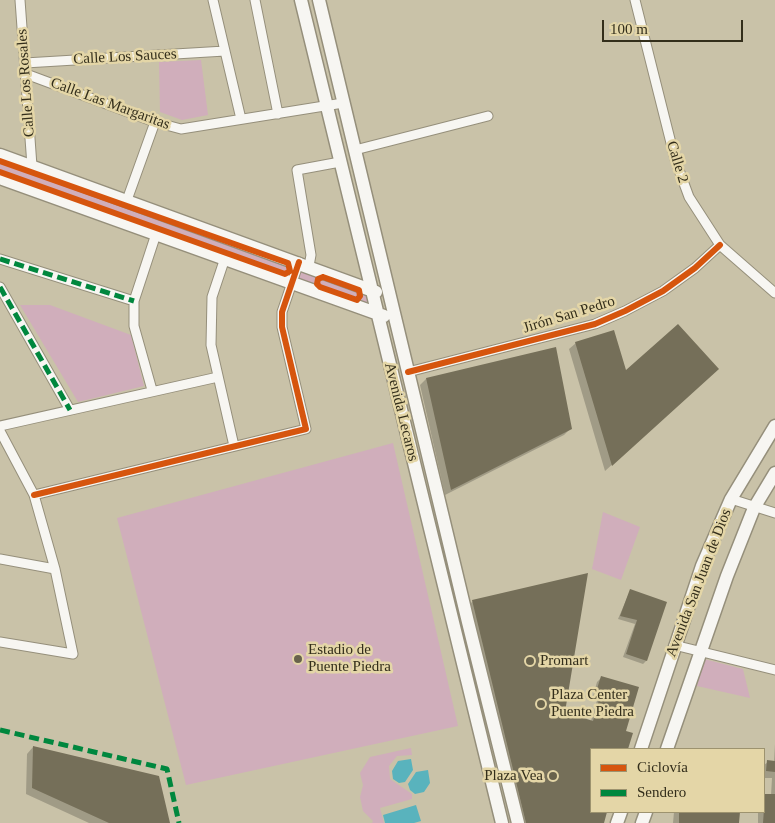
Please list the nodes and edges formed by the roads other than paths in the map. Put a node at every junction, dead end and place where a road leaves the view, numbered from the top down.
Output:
1 (20, 0) edge
2 (213, 0) edge
3 (255, 0) edge
4 (301, 0) edge
5 (318, 0) edge
6 (635, 0) edge
7 (225, 51) junction
8 (25, 63) junction
9 (26, 74) junction
10 (343, 103) junction
11 (327, 106) junction
12 (278, 114) junction
13 (488, 116) dead end
14 (241, 119) junction
15 (155, 122) junction
16 (354, 150) junction
17 (0, 155) edge
18 (340, 162) junction
19 (32, 166) junction
20 (0, 178) edge
21 (126, 200) junction
22 (156, 234) junction
23 (720, 245) junction
24 (225, 258) junction
25 (0, 259) edge
26 (304, 264) junction
27 (292, 282) junction
28 (0, 287) edge
29 (371, 290) junction
30 (775, 293) edge
31 (390, 297) junction
32 (134, 301) junction
33 (378, 314) junction
34 (395, 319) junction
35 (408, 372) junction
36 (218, 377) junction
37 (152, 390) junction
38 (70, 410) junction
39 (0, 426) edge
40 (775, 426) edge
41 (0, 431) edge
42 (234, 446) junction
43 (775, 473) edge
44 (34, 496) junction
45 (731, 499) junction
46 (754, 508) junction
47 (775, 513) edge
48 (0, 559) edge
49 (55, 569) junction
50 (0, 642) edge
51 (674, 645) junction
52 (700, 652) junction
53 (775, 670) edge
54 (641, 748) edge
55 (667, 748) edge
56 (502, 823) edge
57 (518, 823) edge

1 - 8 street, Calle Los Rosales
2 - 7 street
3 - 12 street
4 - 11 main road, Avenida Lecaros
5 - 10 main road, Avenida Lecaros
6 - 23 street, Calle 2
7 - 8 street, Calle Los Sauces
7 - 14 street
8 - 9 street, Calle Los Rosales
9 - 15 street, Calle Las Margaritas
9 - 19 street, Calle Los Rosales
10 - 11 street, Calle Las Margaritas
10 - 16 main road, Avenida Lecaros
11 - 12 street, Calle Las Margaritas
11 - 18 main road, Avenida Lecaros
12 - 14 street, Calle Las Margaritas
13 - 16 street
14 - 15 street, Calle Las Margaritas
15 - 21 street
16 - 31 main road, Avenida Lecaros
17 - 19 main road
18 - 26 street
18 - 29 main road, Avenida Lecaros
19 - 21 main road
20 - 22 main road
21 - 26 main road
22 - 24 main road
22 - 32 street
23 - 30 street, Calle 2
23 - 35 street, Jirón San Pedro
24 - 27 main road
24 - 36 street
25 - 32 street
26 - 27 street
26 - 29 main road
27 - 33 main road
27 - 42 street
28 - 38 street
29 - 31 main road
29 - 33 main road, Avenida Lecaros
31 - 34 main road, Avenida Lecaros
32 - 37 street
33 - 34 main road
33 - 56 main road, Avenida Lecaros
34 - 35 main road, Avenida Lecaros
35 - 57 main road, Avenida Lecaros
36 - 37 street
36 - 42 street
37 - 38 street
38 - 39 street
40 - 45 main road, Avenida San Juan de Dios
41 - 44 street
42 - 44 street
43 - 46 main road, Avenida San Juan de Dios
44 - 49 street
45 - 46 street
45 - 51 main road, Avenida San Juan de Dios
46 - 47 street
46 - 52 main road, Avenida San Juan de Dios
48 - 49 street
49 - 50 street
51 - 52 street
51 - 54 main road, Avenida San Juan de Dios
52 - 53 street
52 - 55 main road, Avenida San Juan de Dios

